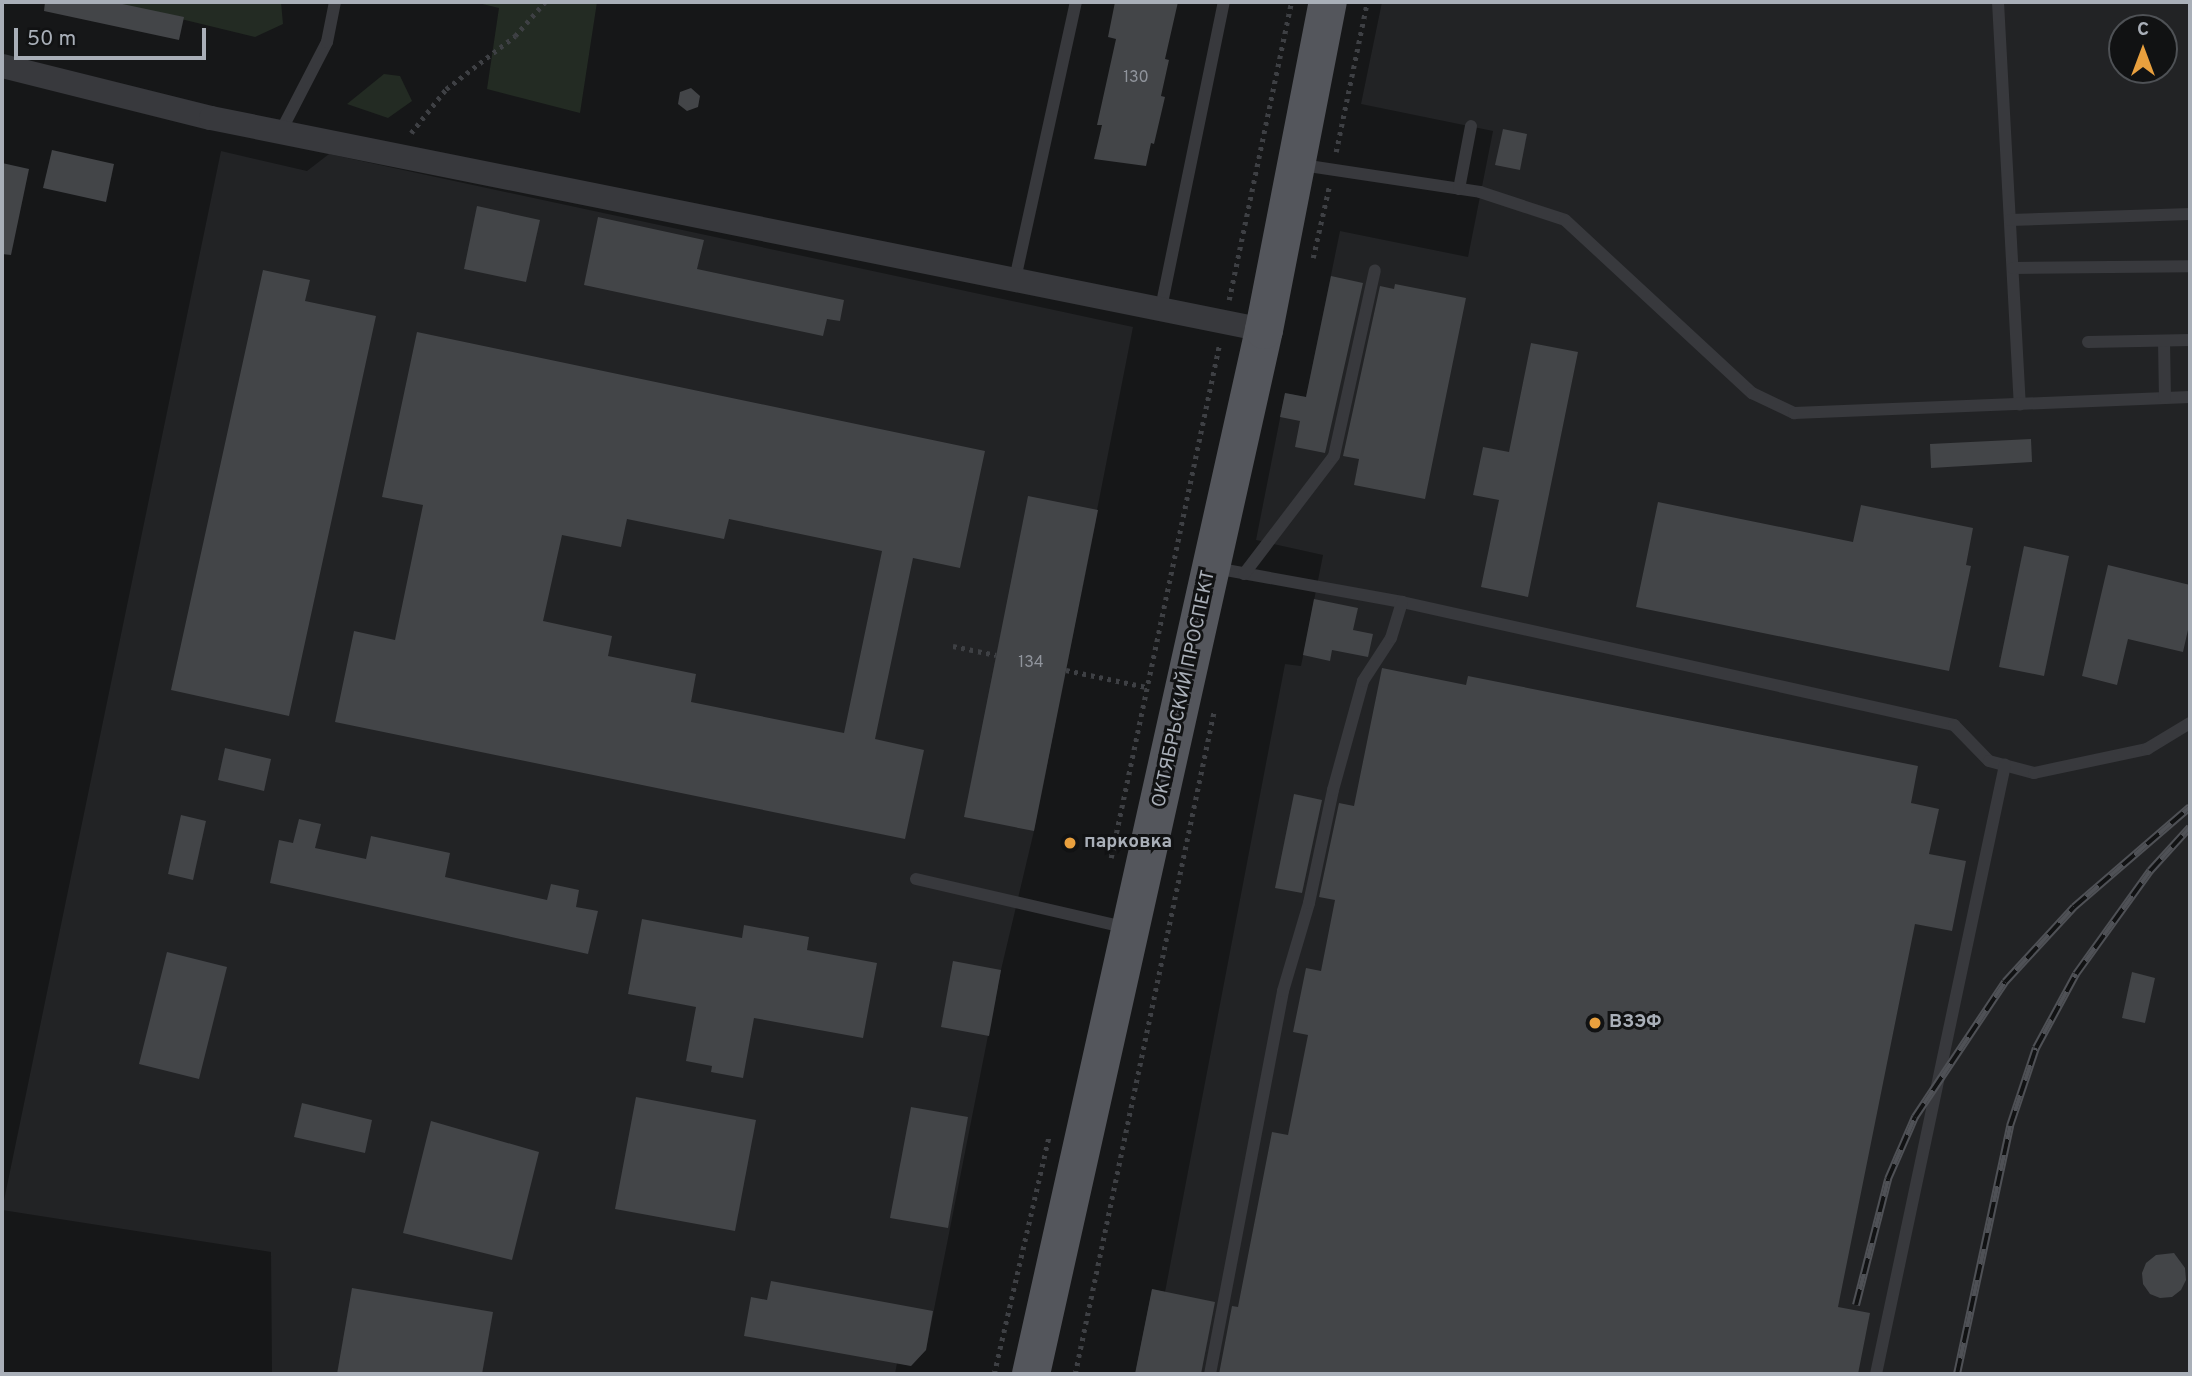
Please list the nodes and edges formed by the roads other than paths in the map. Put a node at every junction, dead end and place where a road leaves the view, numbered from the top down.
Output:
1 (335, 2) edge
2 (1076, 2) edge
3 (1224, 2) edge
4 (1328, 2) edge
5 (1998, 2) edge
6 (2, 66) edge
7 (1471, 126) dead end
8 (281, 131) junction
9 (1295, 163) junction
10 (1459, 189) junction
11 (2190, 214) edge
12 (2010, 220) junction
13 (2190, 265) edge
14 (2013, 268) junction
15 (1374, 270) dead end
16 (1015, 279) junction
17 (1161, 308) junction
18 (1264, 330) junction
19 (2190, 340) edge
20 (2164, 341) junction
21 (2088, 342) dead end
22 (2190, 397) edge
23 (2165, 398) junction
24 (2020, 404) junction
25 (1228, 571) junction
26 (1402, 602) junction
27 (2190, 723) edge
28 (2005, 765) junction
29 (916, 879) dead end
30 (1131, 929) junction
31 (1031, 1374) edge
32 (1210, 1374) edge
33 (1876, 1374) edge

1 - 8 lane
2 - 16 lane
3 - 17 lane
4 - 9 main road, ОКТЯБРЬСКИЙ ПРОСПЕКТ
5 - 12 lane
6 - 8 street
7 - 10 lane
8 - 16 street
9 - 10 lane
9 - 18 main road, ОКТЯБРЬСКИЙ ПРОСПЕКТ
10 - 24 lane
11 - 12 lane
12 - 14 lane
13 - 14 lane
14 - 24 lane
15 - 25 lane
16 - 17 street
17 - 18 street
18 - 25 main road, ОКТЯБРЬСКИЙ ПРОСПЕКТ
19 - 20 lane
20 - 21 lane
20 - 23 lane
22 - 23 lane
23 - 24 lane
25 - 26 lane
25 - 30 main road, ОКТЯБРЬСКИЙ ПРОСПЕКТ
26 - 28 lane
26 - 32 lane
27 - 28 lane
28 - 33 lane
29 - 30 lane
30 - 31 main road, ОКТЯБРЬСКИЙ ПРОСПЕКТ

